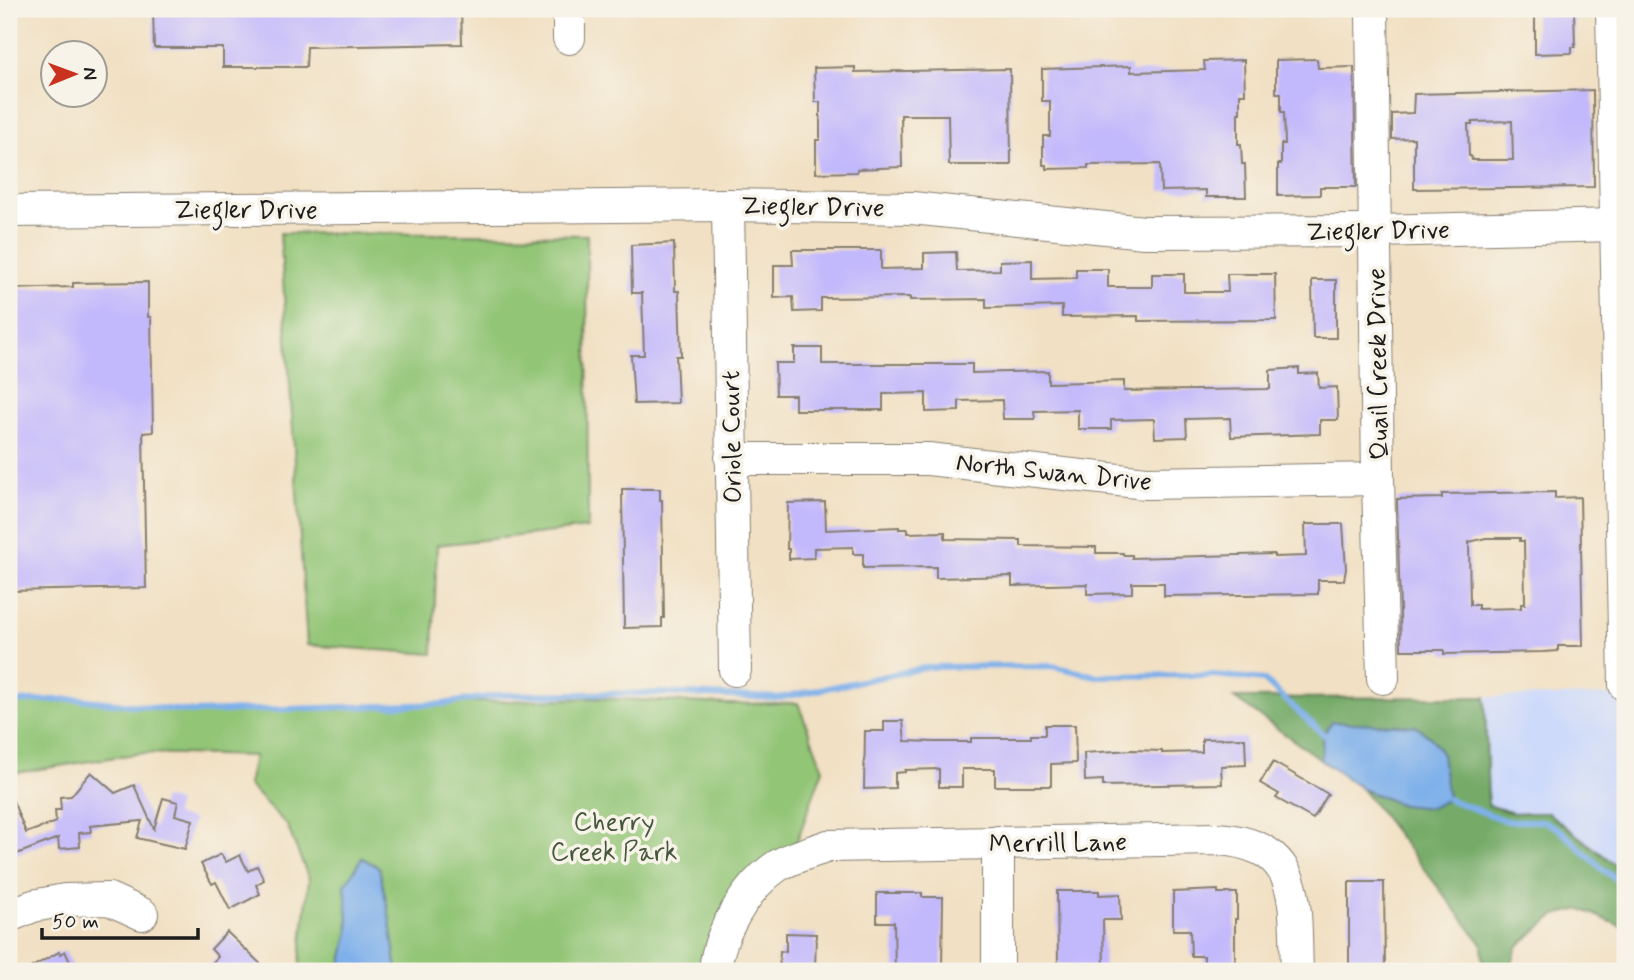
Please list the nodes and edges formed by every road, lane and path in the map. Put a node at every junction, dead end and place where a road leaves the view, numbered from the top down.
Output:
1 (1373, 9) edge
2 (1612, 9) edge
3 (728, 205) junction
4 (9, 211) edge
5 (1615, 225) junction
6 (1376, 231) junction
7 (1622, 351) edge
8 (731, 459) junction
9 (1378, 479) junction
10 (1624, 580) edge
11 (735, 670) dead end
12 (1383, 678) dead end
13 (1625, 685) edge
14 (998, 842) junction
15 (142, 914) dead end
16 (9, 916) edge
17 (715, 971) edge
18 (998, 971) edge
19 (1297, 971) edge

1 - 6 street, Quail Creek Drive
2 - 5 street
3 - 4 street, Ziegler Drive
3 - 6 street, Ziegler Drive
3 - 8 street, Oriole Court
5 - 6 street, Ziegler Drive
5 - 7 street
6 - 9 street, Quail Creek Drive
7 - 10 street
8 - 9 street, North Swan Drive
8 - 11 street, Oriole Court
9 - 12 street, Quail Creek Drive
10 - 13 street
14 - 17 street, Merrill Lane
14 - 18 street
14 - 19 street, Merrill Lane
15 - 16 street

